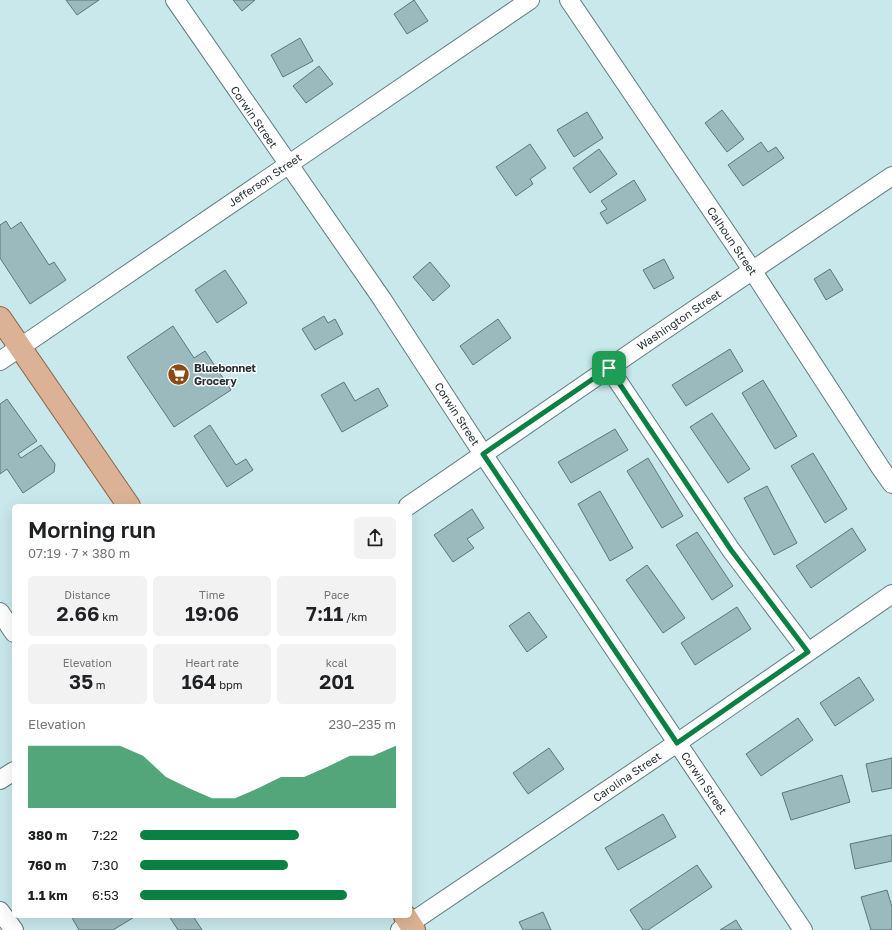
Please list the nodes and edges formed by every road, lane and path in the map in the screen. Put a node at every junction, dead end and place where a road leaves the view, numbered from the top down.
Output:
1 (175, 0) edge
2 (530, 0) edge
3 (569, 0) edge
4 (288, 165) junction
5 (892, 176) edge
6 (752, 270) junction
7 (0, 318) edge
8 (20, 347) junction
9 (0, 361) edge
10 (609, 368) junction
11 (483, 454) junction
12 (892, 484) edge
13 (128, 504) edge
14 (411, 504) edge
15 (892, 594) edge
16 (0, 612) edge
17 (12, 630) edge
18 (808, 652) junction
19 (677, 743) junction
20 (12, 772) edge
21 (0, 780) edge
22 (0, 911) edge
23 (407, 925) edge
24 (14, 930) edge
25 (803, 930) edge

1 - 4 street, Corwin Street
2 - 4 street, Jefferson Street
3 - 6 street, Calhoun Street
4 - 8 street, Jefferson Street
4 - 11 street, Corwin Street
5 - 6 street, Washington Street
6 - 10 street, Washington Street
6 - 12 street, Calhoun Street
7 - 8 main road
8 - 9 street, Jefferson Street
8 - 13 main road
10 - 11 street, Washington Street
10 - 18 street
11 - 14 street, Washington Street
11 - 19 street, Corwin Street
15 - 18 street, Carolina Street
16 - 17 street
18 - 19 street, Carolina Street
19 - 23 street, Carolina Street
19 - 25 street, Corwin Street
20 - 21 street
22 - 24 street

